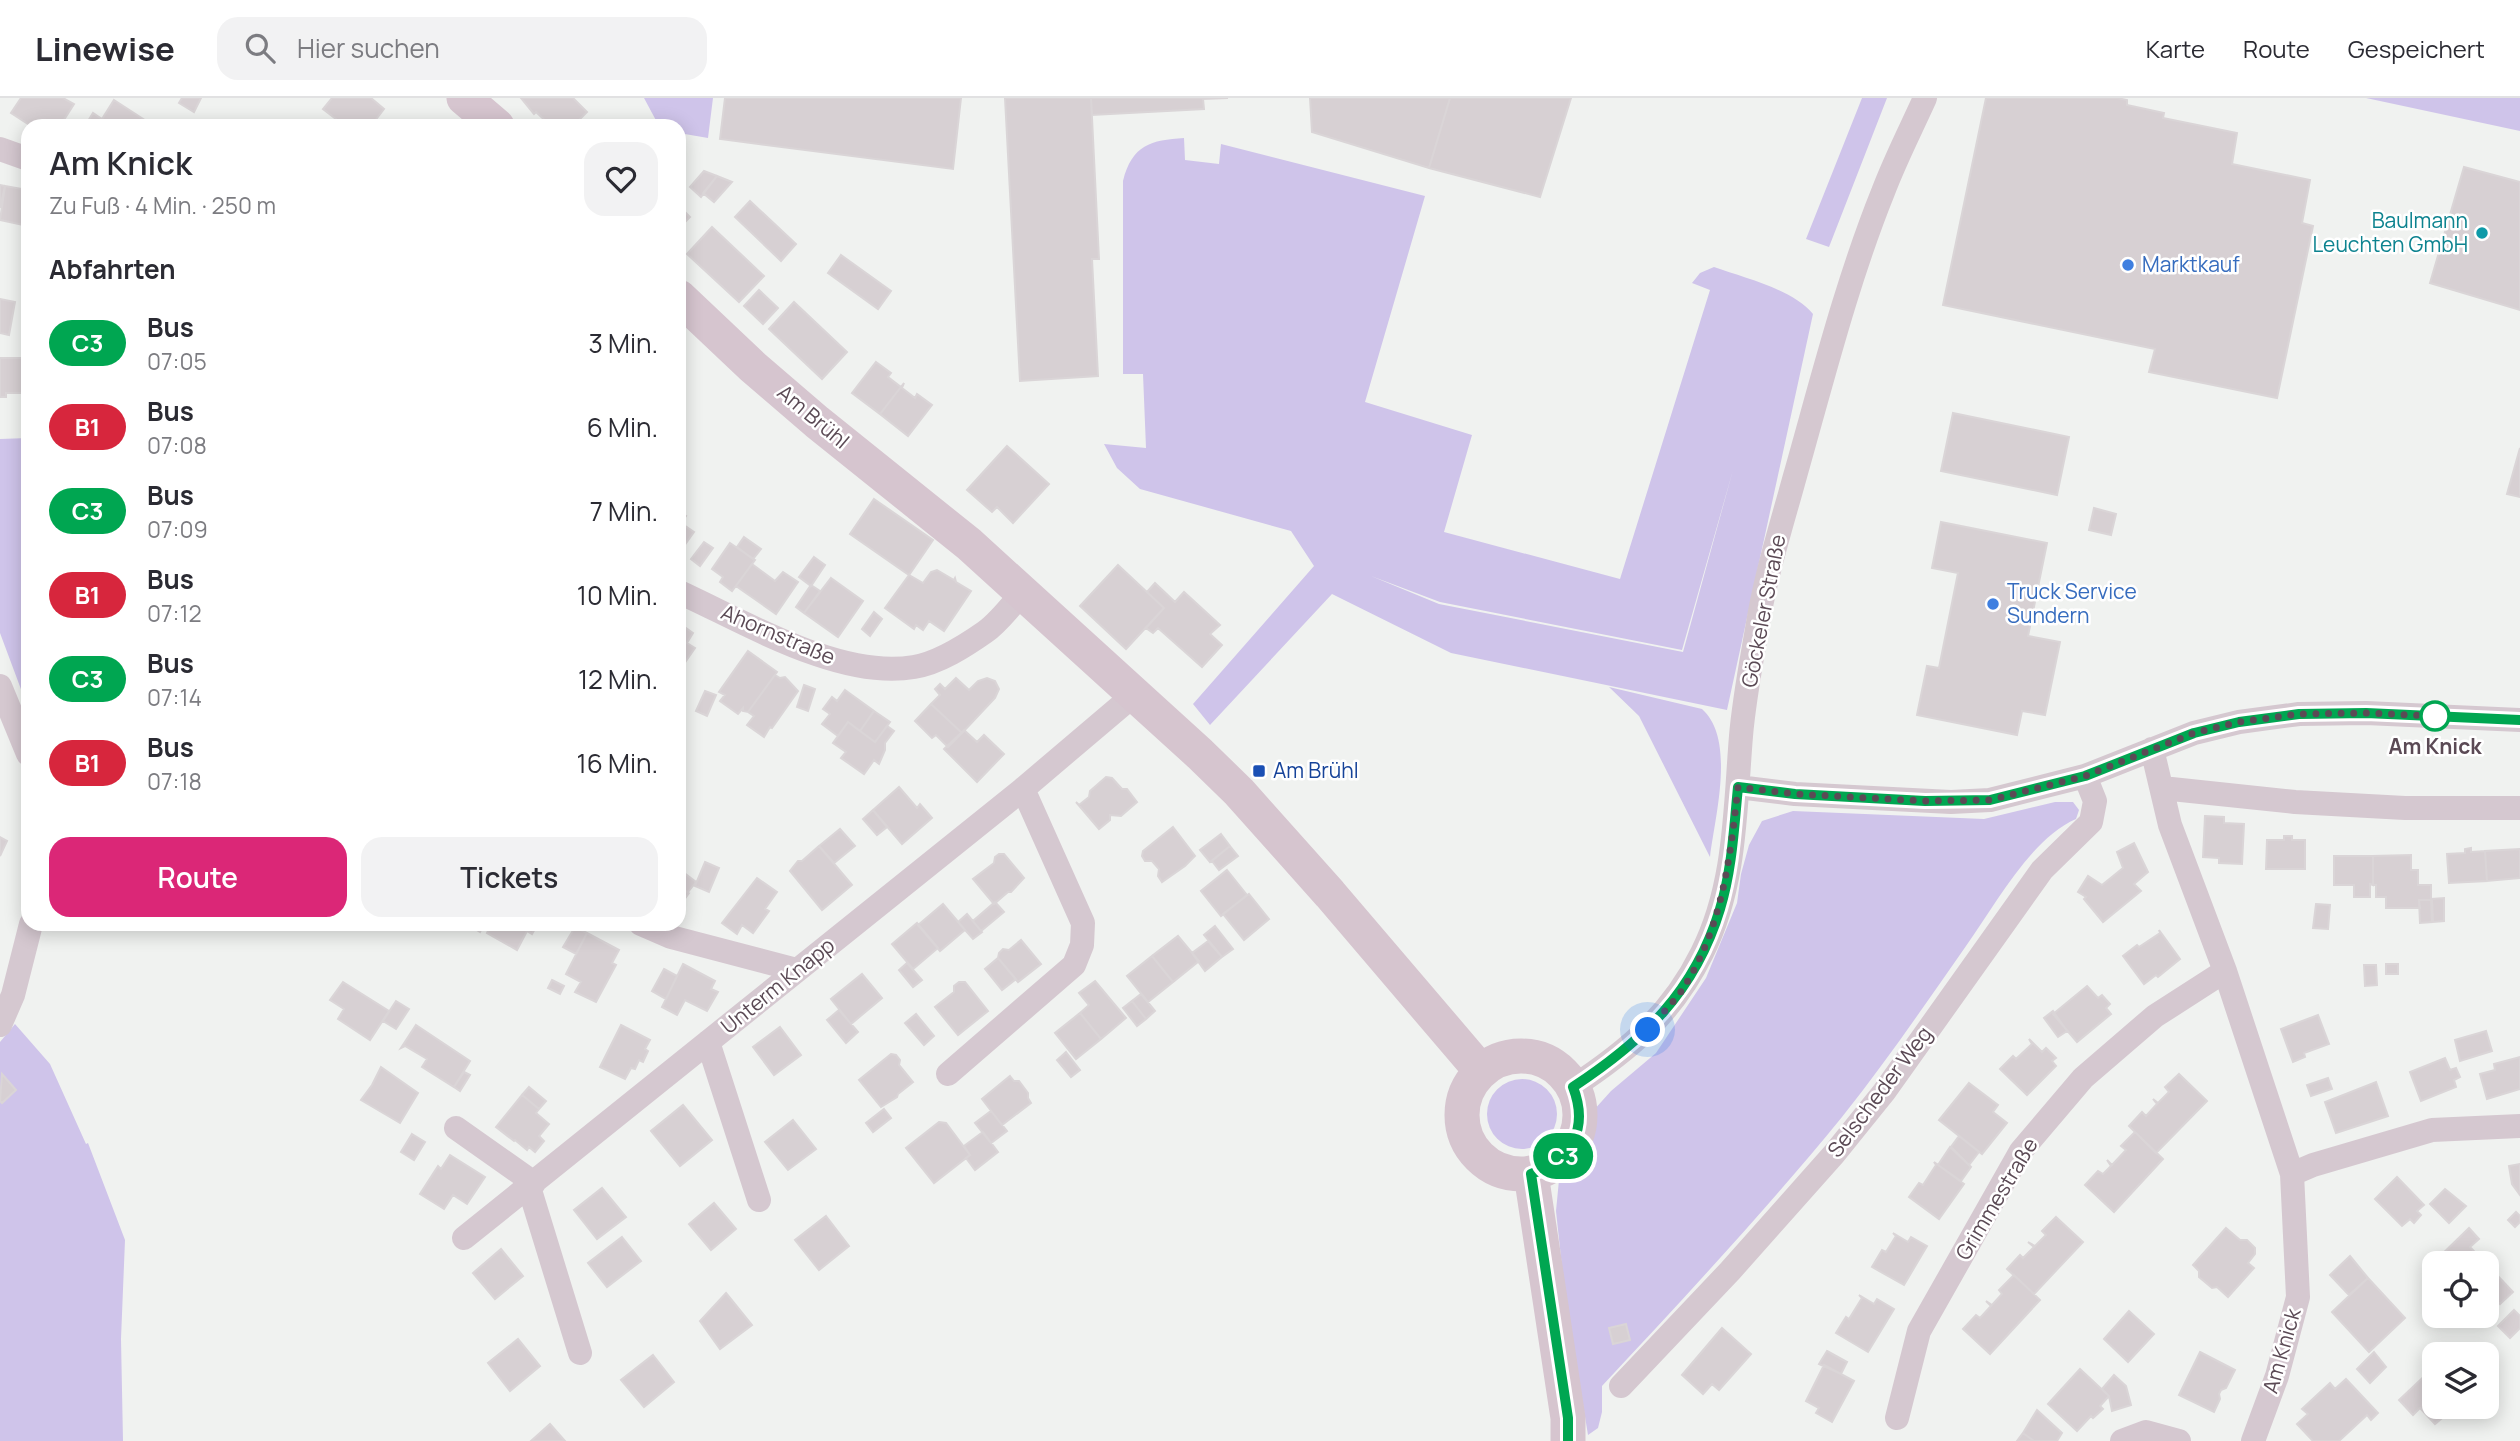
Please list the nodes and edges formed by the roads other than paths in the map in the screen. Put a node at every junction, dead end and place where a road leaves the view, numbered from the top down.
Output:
1 (464, 98) edge
2 (1925, 98) edge
3 (489, 119) edge
4 (0, 149) edge
5 (21, 156) edge
6 (686, 304) edge
7 (1023, 593) junction
8 (686, 595) edge
9 (0, 685) edge
10 (1135, 694) junction
11 (2520, 720) edge
12 (21, 737) edge
13 (2151, 749) junction
14 (2085, 776) junction
15 (1738, 787) junction
16 (2162, 788) junction
17 (1023, 789) junction
18 (2520, 808) edge
19 (29, 931) edge
20 (657, 931) edge
21 (797, 970) junction
22 (2225, 971) junction
23 (0, 1025) edge
24 (708, 1042) junction
25 (1481, 1071) junction
26 (948, 1074) dead end
27 (1573, 1087) junction
28 (2520, 1126) edge
29 (456, 1128) dead end
30 (1531, 1174) junction
31 (2292, 1174) junction
32 (531, 1185) junction
33 (759, 1200) dead end
34 (464, 1238) dead end
35 (580, 1353) dead end
36 (1621, 1386) dead end
37 (1896, 1418) dead end
38 (1568, 1441) edge
39 (2122, 1441) edge
40 (2179, 1441) edge
41 (2253, 1441) edge

1 - 3 street
2 - 15 street, Göckeler Straße
4 - 5 street
6 - 7 street, Am Brühl
7 - 8 street, Ahornstraße
7 - 10 street, Am Brühl
9 - 12 street
10 - 17 street, Unterm Knapp
10 - 25 street, Am Brühl
11 - 13 street
13 - 14 street
13 - 16 street, Am Knick
14 - 15 street
14 - 36 street, Selscheder Weg
15 - 27 street, Göckeler Straße
16 - 18 street
16 - 22 street, Am Knick
17 - 21 street, Unterm Knapp
17 - 26 street
19 - 23 street
20 - 21 street
21 - 24 street, Unterm Knapp
22 - 31 street, Am Knick
22 - 37 street, Grimmestraße
24 - 32 street, Unterm Knapp
24 - 33 street
25 - 27 street
25 - 30 street
27 - 30 street
28 - 31 street
29 - 32 street
30 - 38 street
31 - 41 street, Am Knick
32 - 34 street, Unterm Knapp
32 - 35 street
39 - 40 street

